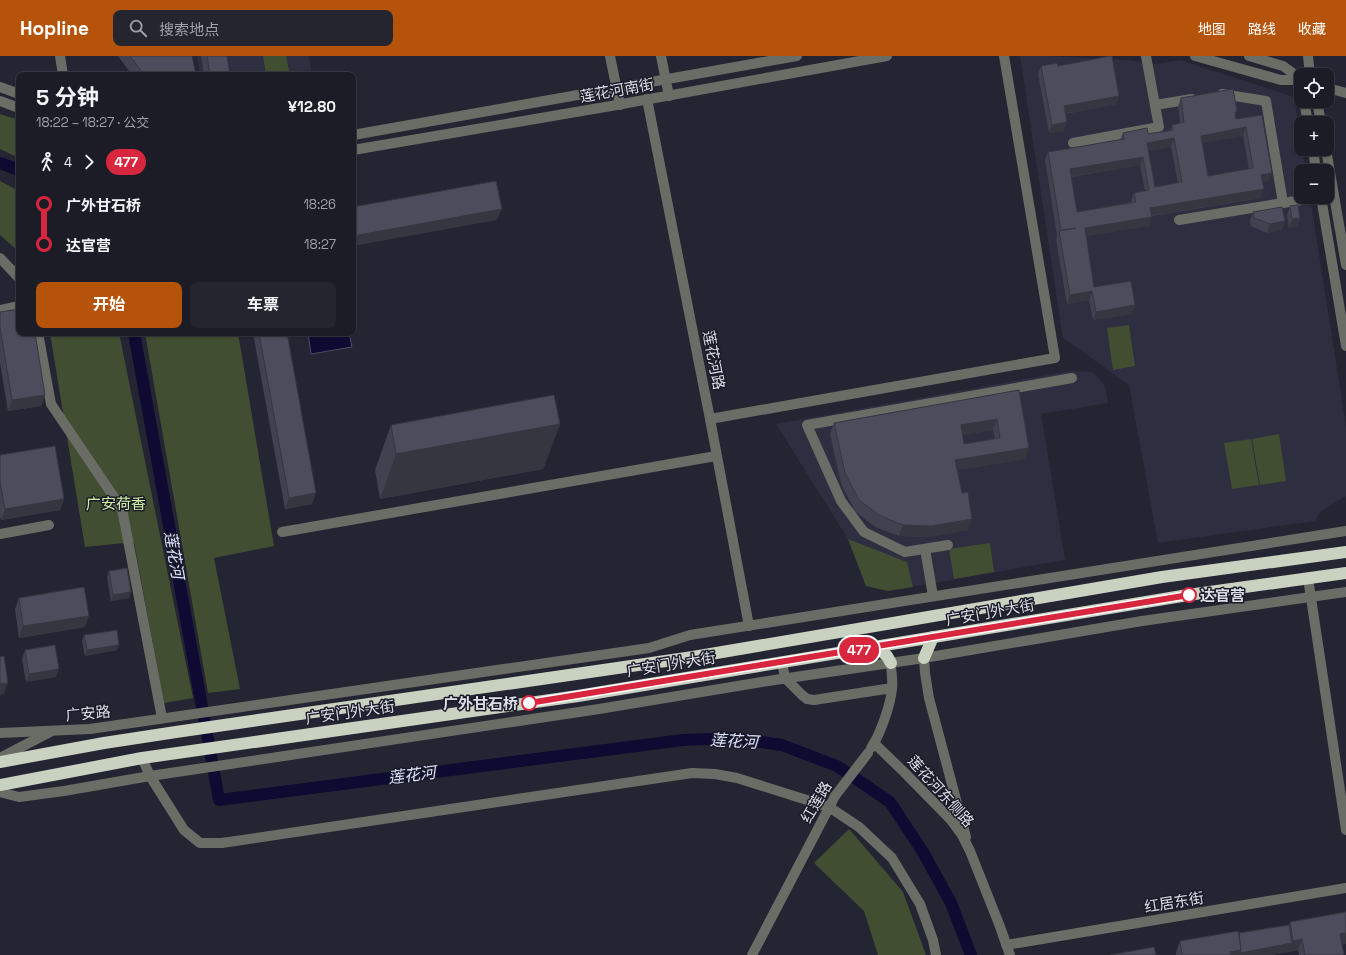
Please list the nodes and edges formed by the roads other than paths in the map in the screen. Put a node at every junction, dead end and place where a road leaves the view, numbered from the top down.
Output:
1 (60, 56) edge
2 (610, 56) edge
3 (661, 56) edge
4 (797, 56) edge
5 (887, 56) edge
6 (1004, 56) edge
7 (1146, 56) edge
8 (1195, 56) edge
9 (1249, 56) edge
10 (1308, 56) edge
11 (1309, 68) edge
12 (63, 72) edge
13 (1294, 75) edge
14 (666, 79) junction
15 (1294, 80) edge
16 (0, 87) edge
17 (616, 88) junction
18 (1334, 90) edge
19 (16, 93) edge
20 (1346, 93) edge
21 (1215, 95) edge
22 (669, 96) junction
23 (1200, 97) edge
24 (647, 99) junction
25 (0, 101) edge
26 (620, 105) junction
27 (1155, 105) junction
28 (16, 107) edge
29 (356, 134) edge
30 (1073, 143) dead end
31 (356, 149) edge
32 (1327, 156) edge
33 (1294, 201) edge
34 (1283, 203) junction
35 (1322, 204) edge
36 (1179, 220) dead end
37 (0, 258) edge
38 (1346, 265) edge
39 (16, 275) edge
40 (16, 307) edge
41 (0, 310) edge
42 (39, 336) edge
43 (1346, 346) edge
44 (1072, 378) dead end
45 (710, 419) junction
46 (716, 456) junction
47 (49, 525) dead end
48 (1346, 531) edge
49 (282, 532) dead end
50 (0, 534) edge
51 (948, 545) dead end
52 (925, 549) junction
53 (1346, 552) edge
54 (1346, 573) edge
55 (1308, 578) junction
56 (1346, 592) edge
57 (933, 596) junction
58 (1310, 597) junction
59 (1064, 616) junction
60 (749, 626) junction
61 (1067, 633) junction
62 (933, 638) junction
63 (877, 647) junction
64 (924, 658) junction
65 (782, 662) junction
66 (891, 663) junction
67 (785, 678) junction
68 (892, 688) junction
69 (177, 716) joint
70 (162, 718) junction
71 (90, 729) junction
72 (54, 730) junction
73 (0, 733) edge
74 (104, 743) junction
75 (874, 743) junction
76 (0, 758) edge
77 (142, 758) junction
78 (0, 762) edge
79 (150, 776) junction
80 (0, 785) edge
81 (0, 792) edge
82 (829, 807) junction
83 (1346, 830) edge
84 (970, 851) junction
85 (1346, 888) edge
86 (1008, 950) edge
87 (752, 955) edge
88 (936, 955) edge

1 - 12 street
2 - 17 street
3 - 14 street
4 - 14 street, 莲花河南街
5 - 22 street, 莲花河南街
6 - 45 street
7 - 27 street
8 - 15 street
9 - 13 street
10 - 11 street
14 - 17 street, 莲花河南街
14 - 22 street
16 - 19 street
17 - 26 street
17 - 29 street, 莲花河南街
18 - 20 street
21 - 34 street
22 - 24 street, 莲花河南街
23 - 27 street
24 - 26 street, 莲花河南街
24 - 45 street, 莲花河路
25 - 28 street
26 - 31 street, 莲花河南街
27 - 30 street
32 - 38 street
33 - 34 street
34 - 36 street
35 - 43 street
37 - 39 street
40 - 41 street
42 - 70 street
44 - 52 street
45 - 46 street, 莲花河路
46 - 49 street
46 - 60 street, 莲花河路
47 - 50 street
48 - 57 street, 广安门外大街
51 - 52 street
52 - 57 street
53 - 74 highway, 广安门外大街
54 - 55 highway, 广安门外大街
55 - 58 street
55 - 59 highway, 广安门外大街
56 - 58 street
57 - 60 street, 广安门外大街
58 - 61 street
58 - 83 street
59 - 61 street
59 - 62 highway, 广安门外大街
60 - 69 street, 广安门外大街
61 - 64 street
62 - 63 highway, 广安门外大街
62 - 64 highway
63 - 65 highway, 广安门外大街
63 - 66 highway
64 - 66 street
64 - 84 street
65 - 67 street
65 - 77 highway, 广安门外大街
66 - 67 street
66 - 68 street, 红莲路
67 - 68 street
67 - 79 street
68 - 75 street, 红莲路
69 - 70 street, 广安路
70 - 71 street, 广安路
71 - 72 street, 广安路
71 - 74 street
72 - 73 street, 广安路
72 - 76 street
74 - 78 highway, 广安门外大街
75 - 82 street, 红莲路, bridge
75 - 84 street, 莲花河东侧路
77 - 79 street
77 - 80 highway, 广安门外大街
79 - 81 street
79 - 82 street
82 - 87 street, 红莲路
82 - 88 street
84 - 86 street, 莲花河东侧路
85 - 86 street, 红居东街

